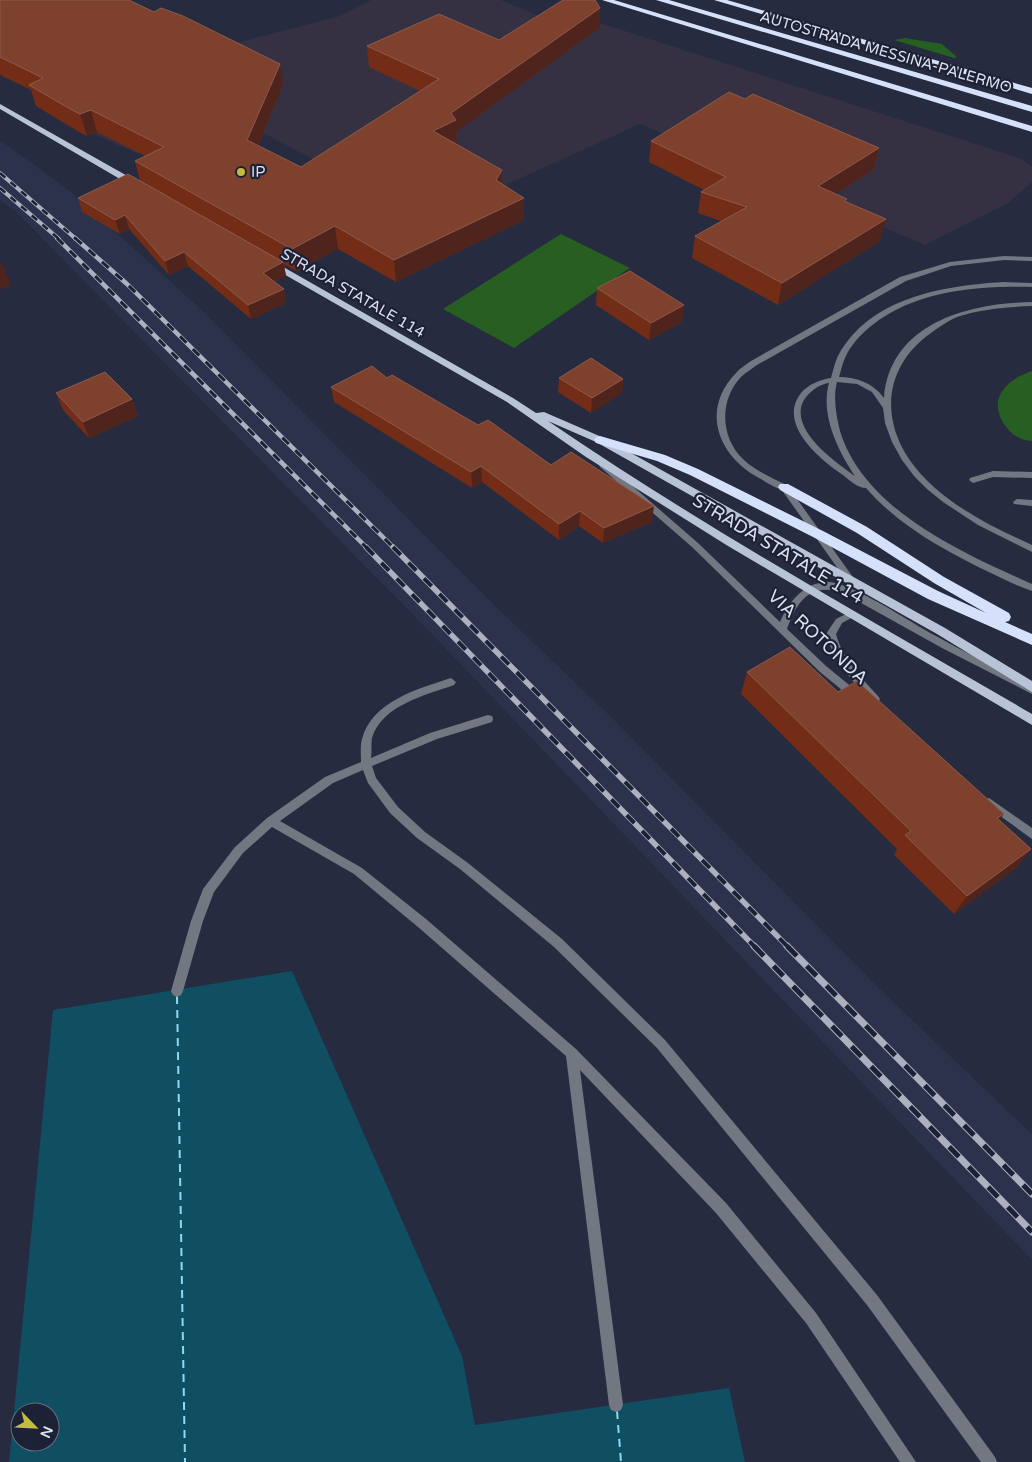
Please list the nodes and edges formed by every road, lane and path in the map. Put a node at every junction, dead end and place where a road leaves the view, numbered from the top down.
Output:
1 (606, 0) edge
2 (660, 0) edge
3 (718, 0) edge
4 (1032, 91) edge
5 (0, 106) edge
6 (1032, 109) edge
7 (1032, 129) edge
8 (140, 187) edge
9 (260, 256) edge
10 (1032, 259) edge
11 (1032, 285) edge
12 (1032, 304) edge
13 (834, 379) junction
14 (510, 400) junction
15 (885, 406) junction
16 (600, 440) junction
17 (590, 455) junction
18 (1032, 475) edge
19 (973, 480) dead end
20 (784, 488) junction
21 (884, 501) junction
22 (1017, 502) dead end
23 (1032, 504) edge
24 (818, 534) junction
25 (1032, 549) edge
26 (852, 582) junction
27 (1032, 588) edge
28 (810, 589) junction
29 (852, 614) junction
30 (782, 630) junction
31 (1032, 632) edge
32 (1032, 640) edge
33 (451, 682) dead end
34 (1032, 689) edge
35 (488, 719) dead end
36 (1032, 720) edge
37 (366, 764) junction
38 (982, 796) edge
39 (271, 821) junction
40 (1032, 834) edge
41 (177, 991) dead end
42 (572, 1053) junction
43 (616, 1406) dead end
44 (909, 1462) edge
45 (990, 1462) edge

1 - 7 highway
2 - 6 highway, AUTOSTRADA MESSINA-PALERMO
3 - 4 highway, AUTOSTRADA MESSINA-PALERMO
5 - 8 main road
9 - 14 main road, STRADA STATALE 114
10 - 20 street
11 - 13 street
12 - 15 street
13 - 15 street
13 - 21 street
13 - 21 street
14 - 16 main road, STRADA STATALE 114
14 - 17 main road, STRADA STATALE 114
15 - 25 street
16 - 24 highway
16 - 26 main road, STRADA STATALE 114
17 - 28 main road, STRADA STATALE 114
17 - 30 street, VIA ROTONDA
18 - 19 street
20 - 24 street
20 - 31 highway
21 - 27 street
22 - 23 street
24 - 26 street
24 - 32 highway
26 - 34 main road, STRADA STATALE 114
28 - 29 main road, STRADA STATALE 114
28 - 30 street
28 - 34 street
29 - 30 street, VIA ROTONDA
29 - 36 main road, STRADA STATALE 114
33 - 37 street
35 - 37 street
37 - 39 street
37 - 45 street
38 - 40 street
39 - 41 street
39 - 42 street
42 - 43 street
42 - 44 street

